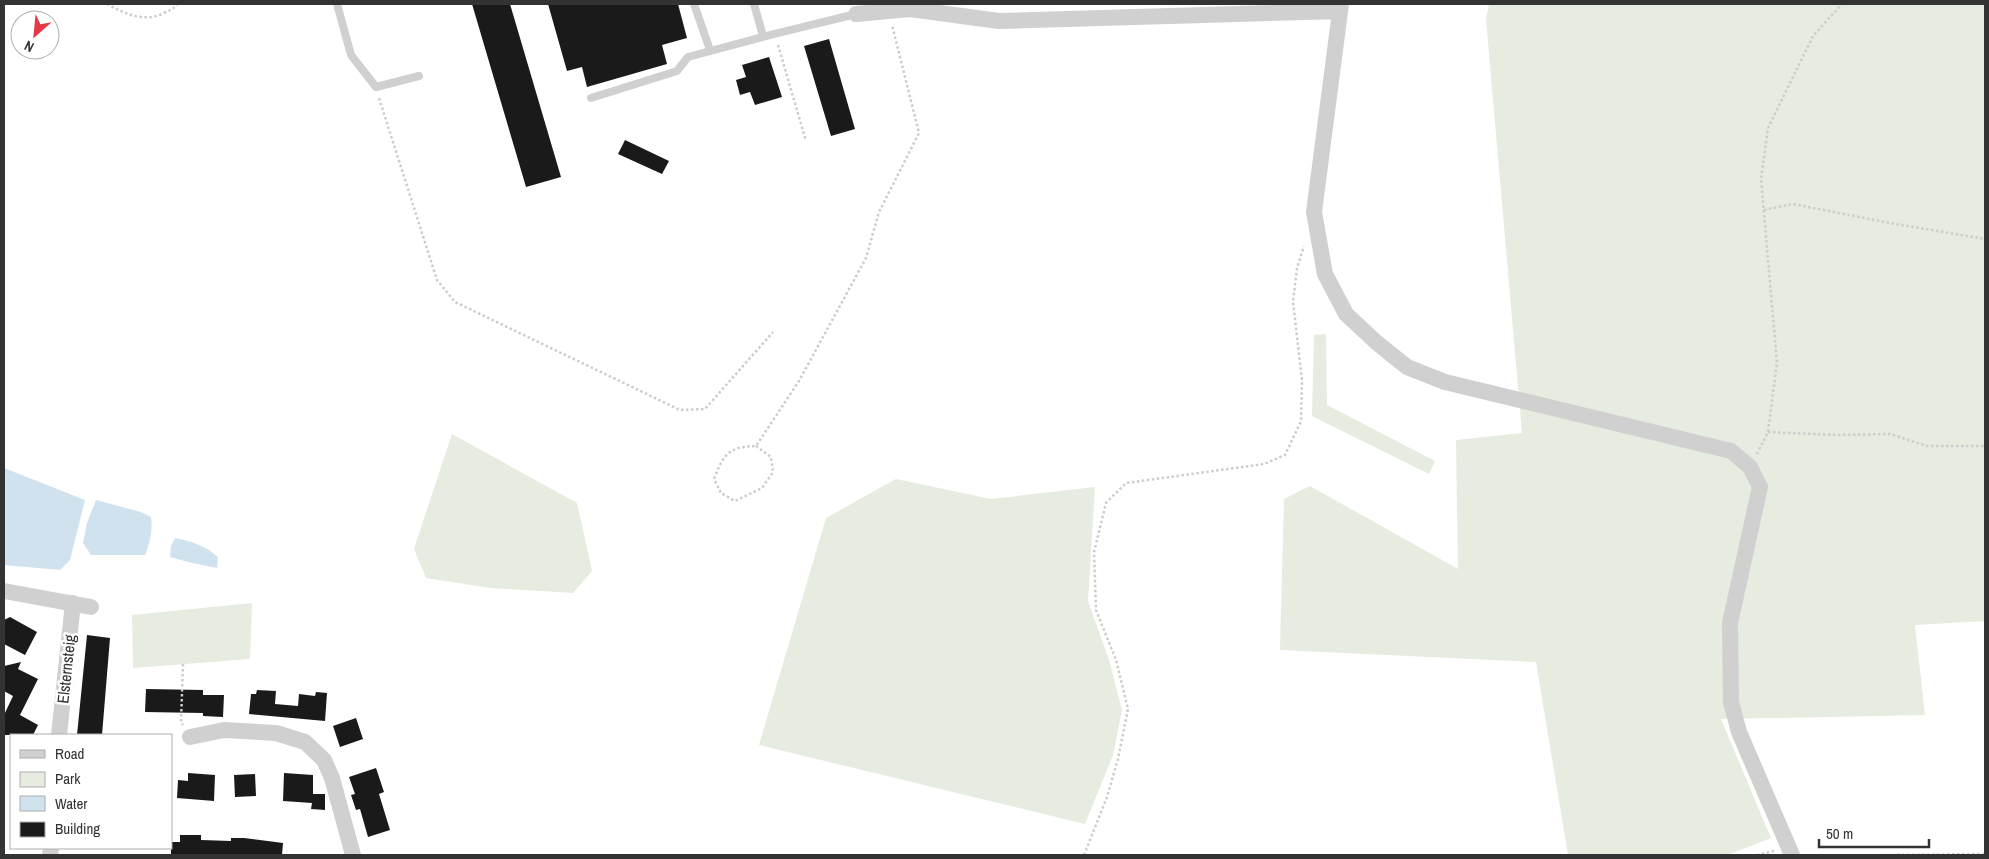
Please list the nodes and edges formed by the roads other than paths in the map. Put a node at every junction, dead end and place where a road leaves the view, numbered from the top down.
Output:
1 (337, 4) edge
2 (694, 4) edge
3 (754, 4) edge
4 (1340, 7) edge
5 (866, 10) edge
6 (763, 36) junction
7 (710, 50) junction
8 (419, 76) dead end
9 (591, 98) dead end
10 (4, 591) edge
11 (73, 603) junction
12 (91, 607) dead end
13 (59, 734) edge
14 (190, 737) road end
15 (354, 855) edge
16 (1792, 855) edge

1 - 8 lane
2 - 7 lane
3 - 6 lane
4 - 5 street
4 - 16 street
5 - 6 lane
6 - 7 lane
7 - 9 lane
10 - 11 street
11 - 12 street
11 - 13 street, Elsternsteig
14 - 15 street

